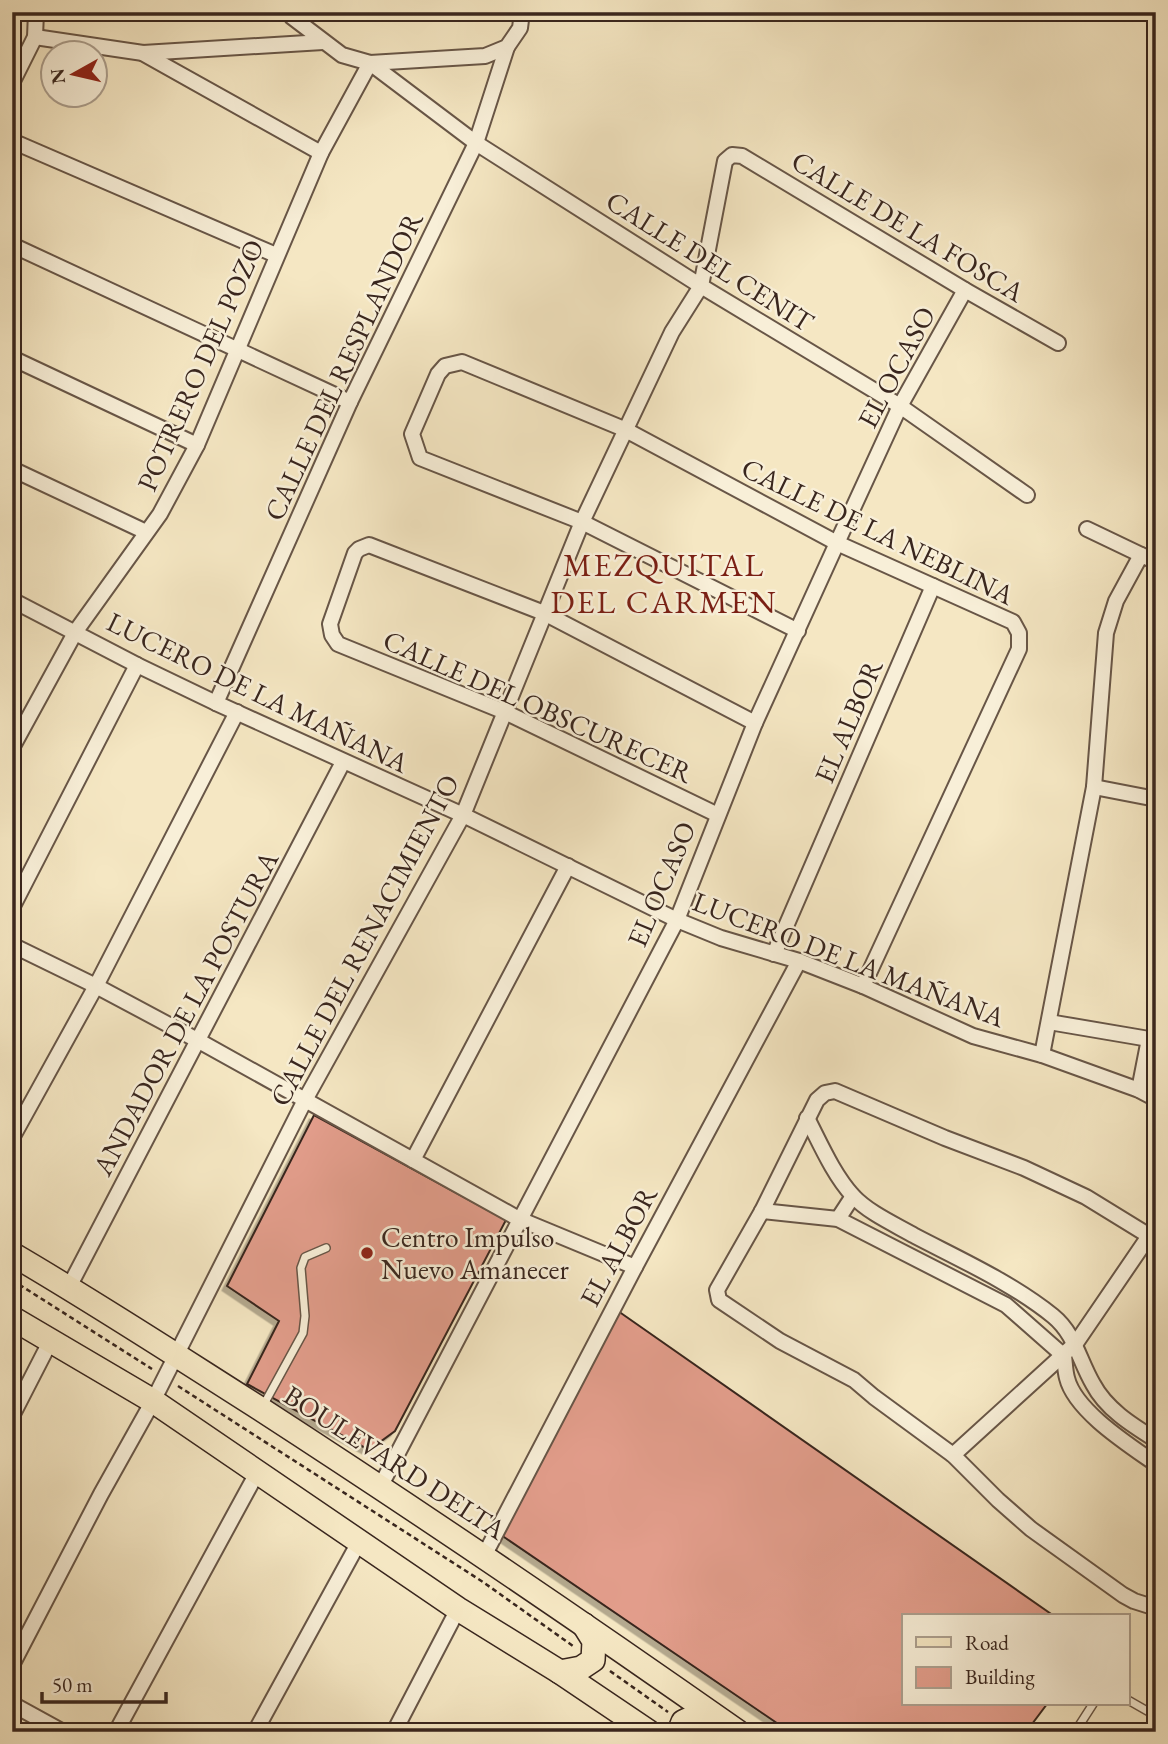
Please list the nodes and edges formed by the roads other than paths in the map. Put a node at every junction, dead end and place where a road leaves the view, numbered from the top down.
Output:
1 (36, 12) edge
2 (522, 12) edge
3 (288, 14) edge
4 (36, 37) junction
5 (323, 42) junction
6 (507, 47) junction
7 (143, 53) junction
8 (370, 63) junction
9 (12, 83) edge
10 (12, 141) edge
11 (476, 143) junction
12 (321, 153) junction
13 (732, 155) joint
14 (12, 245) edge
15 (276, 255) junction
16 (701, 286) junction
17 (965, 290) junction
18 (1058, 343) dead end
19 (239, 350) junction
20 (12, 358) edge
21 (350, 401) junction
22 (900, 406) junction
23 (624, 429) junction
24 (197, 445) junction
25 (12, 469) edge
26 (1027, 495) dead end
27 (582, 522) junction
28 (1087, 529) dead end
29 (146, 532) junction
30 (837, 543) junction
31 (1140, 555) junction
32 (1156, 562) edge
33 (933, 586) junction
34 (12, 600) edge
35 (544, 614) junction
36 (76, 631) junction
37 (798, 631) junction
38 (137, 665) junction
39 (216, 703) junction
40 (237, 712) junction
41 (505, 712) junction
42 (755, 723) junction
43 (12, 748) edge
44 (344, 762) junction
45 (1094, 787) junction
46 (1156, 799) edge
47 (718, 815) junction
48 (463, 816) junction
49 (568, 866) junction
50 (12, 908) edge
51 (677, 920) junction
52 (12, 945) edge
53 (774, 954) junction
54 (799, 961) junction
55 (96, 986) junction
56 (863, 986) junction
57 (1049, 1022) junction
58 (1152, 1036) edge
59 (199, 1041) junction
60 (1042, 1055) junction
61 (1139, 1090) junction
62 (1156, 1099) edge
63 (305, 1100) junction
64 (807, 1118) junction
65 (12, 1138) edge
66 (413, 1160) junction
67 (853, 1196) junction
68 (762, 1211) junction
69 (519, 1219) junction
70 (838, 1219) junction
71 (1152, 1238) edge
72 (326, 1248) dead end
73 (12, 1254) edge
74 (635, 1267) junction
75 (68, 1286) junction
76 (12, 1318) edge
77 (51, 1340) junction
78 (1076, 1343) junction
79 (177, 1354) junction
80 (1064, 1356) junction
81 (153, 1401) junction
82 (261, 1409) junction
83 (12, 1416) edge
84 (1156, 1440) edge
85 (953, 1455) junction
86 (1156, 1464) edge
87 (258, 1471) junction
88 (380, 1487) junction
89 (359, 1542) junction
90 (484, 1556) junction
91 (1156, 1608) edge
92 (458, 1609) junction
93 (584, 1625) junction
94 (12, 1665) edge
95 (560, 1672) junction
96 (1130, 1701) edge
97 (12, 1704) edge
98 (1092, 1706) edge
99 (1156, 1716) edge
100 (681, 1727) edge
101 (731, 1727) edge
102 (63, 1732) edge
103 (116, 1732) edge
104 (255, 1732) edge
105 (394, 1732) edge
106 (649, 1732) edge
107 (1075, 1732) edge

1 - 4 street
2 - 6 street, CALLE DEL RESPLANDOR
3 - 5 street
4 - 7 street
4 - 9 street
5 - 7 street
5 - 8 street
6 - 8 street
6 - 11 street, CALLE DEL RESPLANDOR
7 - 12 street
8 - 11 street, CALLE DEL CENIT
8 - 12 street, POTRERO DEL POZO
10 - 15 street
11 - 16 street, CALLE DEL CENIT
11 - 21 street, CALLE DEL RESPLANDOR
12 - 15 street, POTRERO DEL POZO
13 - 16 street, CALLE DEL RENACIMIENTO
13 - 17 street, CALLE DE LA FOSCA
14 - 19 street
15 - 19 street, POTRERO DEL POZO
16 - 22 street, CALLE DEL CENIT
16 - 23 street, CALLE DEL RENACIMIENTO
17 - 18 street, CALLE DE LA FOSCA
17 - 22 street, EL OCASO
19 - 21 street
19 - 24 street, POTRERO DEL POZO
20 - 24 street
21 - 39 street, CALLE DEL RESPLANDOR
22 - 26 street, CALLE DEL CENIT
22 - 30 street, EL OCASO
23 - 27 street, CALLE DEL RENACIMIENTO
23 - 27 street, CALLE DE LA NEBLINA
23 - 30 street, CALLE DE LA NEBLINA
24 - 29 street, POTRERO DEL POZO
25 - 29 street
27 - 35 street, CALLE DEL RENACIMIENTO
27 - 37 street
28 - 31 street
29 - 36 street, POTRERO DEL POZO
30 - 33 street, CALLE DE LA NEBLINA
30 - 37 street, EL OCASO
31 - 32 street
31 - 45 street
33 - 53 street, EL ALBOR
33 - 56 street, CALLE DE LA NEBLINA
34 - 36 street, LUCERO DE LA MAÑANA
35 - 41 street, CALLE DEL RENACIMIENTO
35 - 41 street, CALLE DEL OBSCURECER
35 - 42 street
36 - 38 street, LUCERO DE LA MAÑANA
36 - 43 street, POTRERO DEL POZO
37 - 42 street, EL OCASO
38 - 39 street, LUCERO DE LA MAÑANA
38 - 50 street
39 - 40 street, LUCERO DE LA MAÑANA
40 - 44 street, LUCERO DE LA MAÑANA
40 - 55 street
41 - 47 street, CALLE DEL OBSCURECER
41 - 48 street, CALLE DEL RENACIMIENTO
42 - 47 street, EL OCASO
44 - 48 street, LUCERO DE LA MAÑANA
44 - 59 street, ANDADOR DE LA POSTURA
45 - 46 street
45 - 57 street
47 - 51 street, EL OCASO
48 - 49 street, LUCERO DE LA MAÑANA
48 - 63 street, CALLE DEL RENACIMIENTO
49 - 51 street, LUCERO DE LA MAÑANA
49 - 66 street
51 - 53 street, LUCERO DE LA MAÑANA
51 - 69 street, EL OCASO
52 - 55 street
53 - 54 street, LUCERO DE LA MAÑANA
54 - 56 street, LUCERO DE LA MAÑANA
54 - 74 street, EL ALBOR
55 - 59 street
55 - 65 street
56 - 60 street, LUCERO DE LA MAÑANA
57 - 58 street
57 - 60 street
58 - 61 street
59 - 63 street
59 - 75 street, ANDADOR DE LA POSTURA
60 - 61 street, LUCERO DE LA MAÑANA
61 - 62 street, LUCERO DE LA MAÑANA
63 - 66 street
63 - 79 street, CALLE DEL RENACIMIENTO
64 - 67 street
64 - 68 street
64 - 71 street
66 - 69 street
67 - 70 street
67 - 78 street
68 - 70 street
68 - 85 street
69 - 74 street
69 - 88 street, EL OCASO
70 - 80 street
71 - 78 street
72 - 82 lane
73 - 75 main road, BOULEVARD DELTA
74 - 90 street, EL ALBOR
75 - 79 main road, BOULEVARD DELTA
76 - 77 main road
77 - 81 main road
77 - 83 street
78 - 80 street
78 - 84 street
79 - 81 street, CALLE DEL RENACIMIENTO
79 - 82 main road, BOULEVARD DELTA
80 - 85 street
80 - 86 street
81 - 87 main road
81 - 94 street, CALLE DEL RENACIMIENTO
82 - 88 main road, BOULEVARD DELTA
85 - 91 street
87 - 89 main road
87 - 103 street
88 - 90 main road, BOULEVARD DELTA
89 - 92 main road
89 - 104 street
90 - 93 main road, BOULEVARD DELTA
92 - 95 main road
92 - 105 street
93 - 95 main road
93 - 101 main road, BOULEVARD DELTA
95 - 106 main road
96 - 99 lane
97 - 102 street
98 - 107 lane
100 - 101 main road

